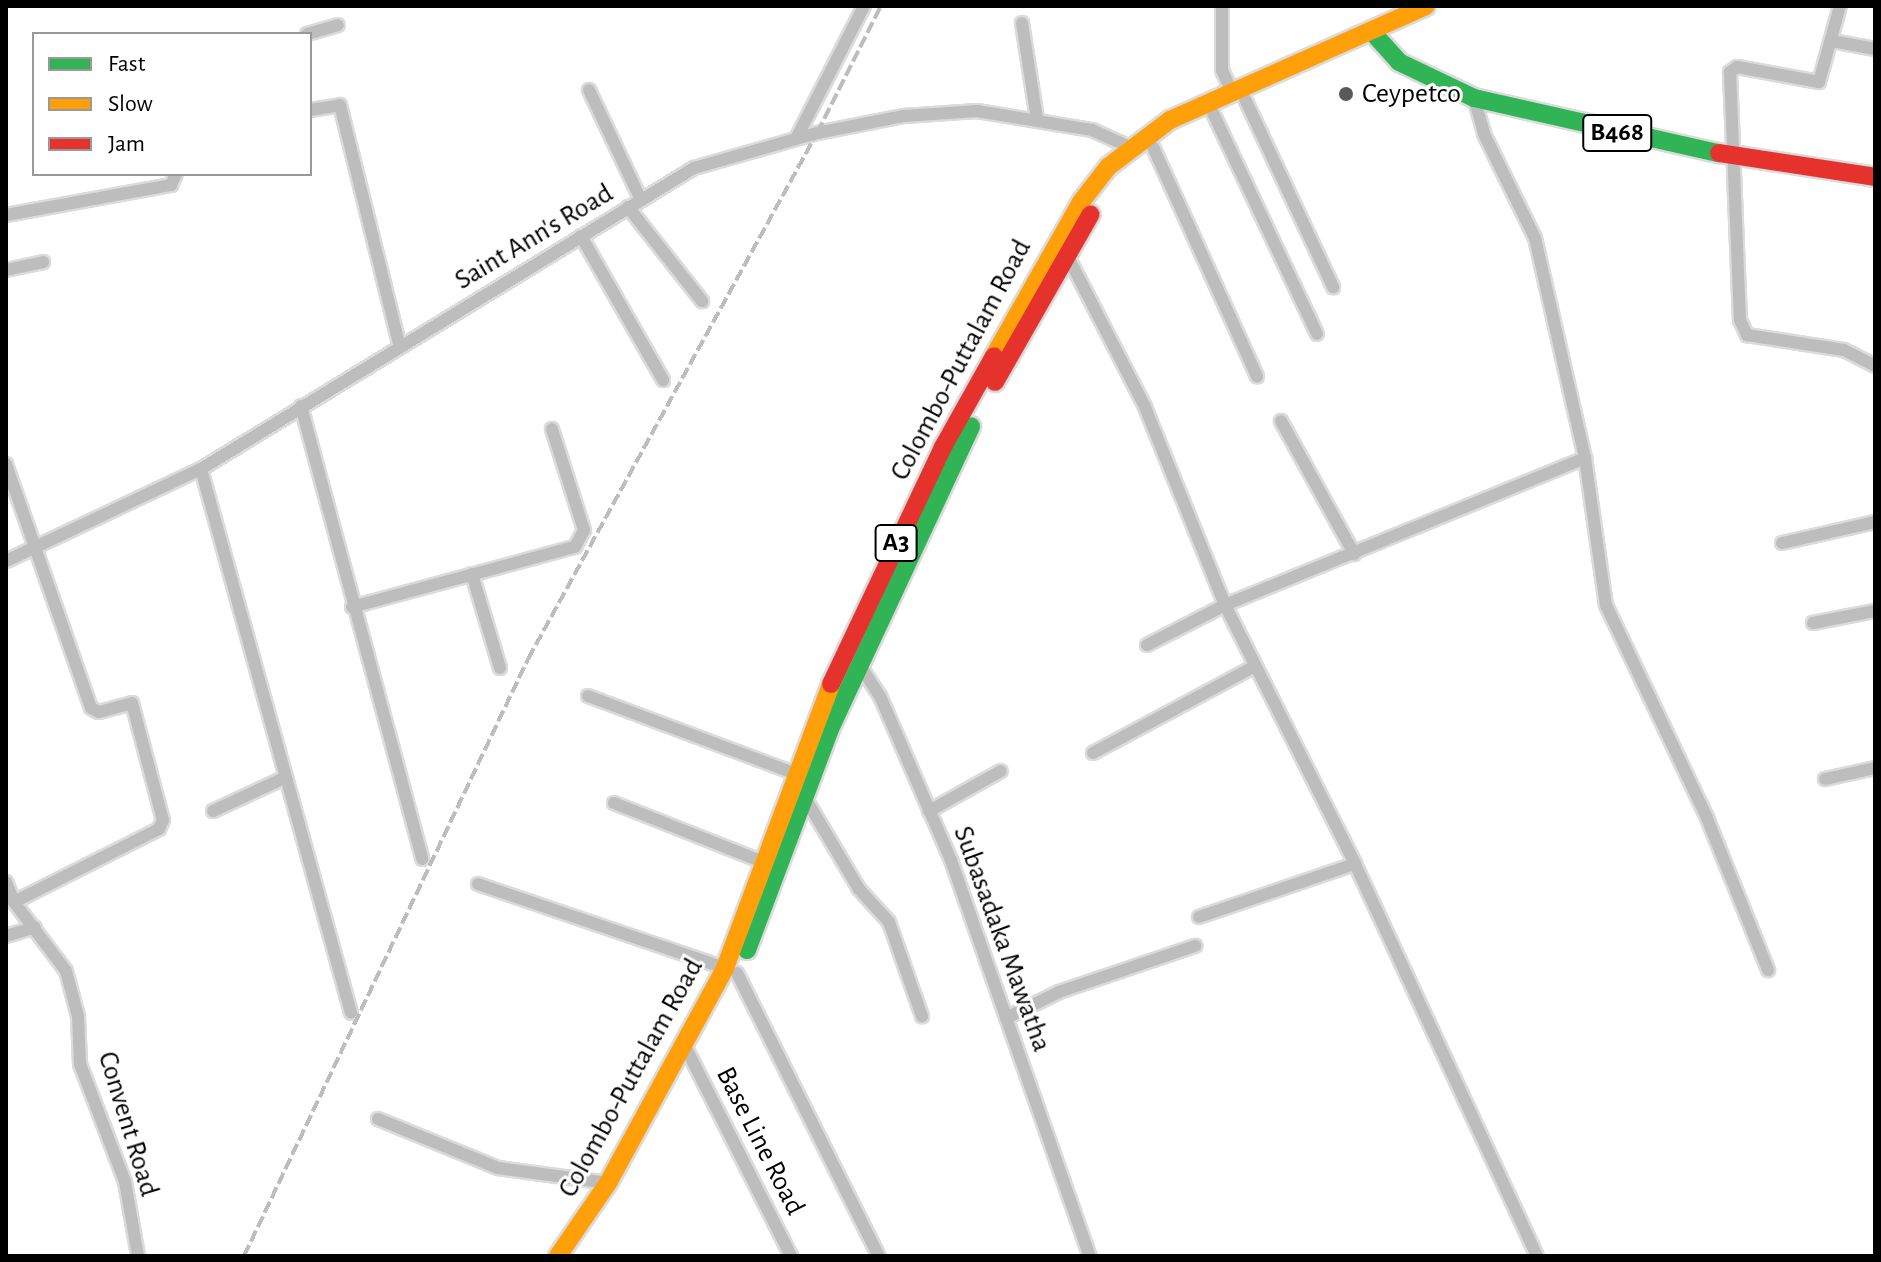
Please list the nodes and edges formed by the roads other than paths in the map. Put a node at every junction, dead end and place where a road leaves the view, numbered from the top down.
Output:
1 (864, 6) edge
2 (1222, 6) edge
3 (1426, 6) edge
4 (1441, 6) edge
5 (1840, 6) edge
6 (1022, 23) dead end
7 (338, 25) dead end
8 (312, 33) edge
9 (1376, 37) junction
10 (1832, 41) junction
11 (1875, 49) edge
12 (589, 90) dead end
13 (1238, 95) junction
14 (1474, 98) junction
15 (312, 110) edge
16 (1213, 113) junction
17 (1037, 119) junction
18 (797, 137) junction
19 (1142, 150) junction
20 (1735, 157) junction
21 (175, 176) edge
22 (1875, 177) edge
23 (641, 200) junction
24 (628, 207) junction
25 (6, 215) edge
26 (581, 236) junction
27 (1067, 255) junction
28 (43, 262) dead end
29 (6, 270) edge
30 (1333, 287) dead end
31 (702, 301) dead end
32 (1317, 334) dead end
33 (400, 347) junction
34 (1875, 366) edge
35 (1257, 376) dead end
36 (663, 380) dead end
37 (301, 406) junction
38 (1281, 421) dead end
39 (552, 429) dead end
40 (1585, 458) junction
41 (6, 464) edge
42 (201, 469) junction
43 (1875, 522) edge
44 (1782, 543) dead end
45 (35, 548) junction
46 (1354, 554) junction
47 (6, 561) edge
48 (472, 574) junction
49 (1225, 605) junction
50 (352, 607) junction
51 (1875, 611) edge
52 (1813, 623) dead end
53 (1147, 645) dead end
54 (852, 658) junction
55 (1255, 666) junction
56 (500, 668) dead end
57 (588, 696) dead end
58 (1093, 753) dead end
59 (1875, 768) edge
60 (1001, 771) dead end
61 (793, 777) junction
62 (282, 779) junction
63 (1825, 779) dead end
64 (804, 796) junction
65 (614, 803) dead end
66 (213, 811) dead end
67 (929, 811) junction
68 (422, 859) dead end
69 (763, 862) junction
70 (1355, 864) junction
71 (6, 882) edge
72 (478, 884) dead end
73 (14, 902) junction
74 (1199, 917) dead end
75 (35, 927) junction
76 (6, 936) edge
77 (1195, 946) dead end
78 (1768, 970) dead end
79 (731, 971) junction
80 (351, 1013) dead end
81 (922, 1016) dead end
82 (1006, 1018) junction
83 (690, 1054) junction
84 (378, 1119) dead end
85 (608, 1183) junction
86 (138, 1256) edge
87 (558, 1256) edge
88 (577, 1256) edge
89 (791, 1256) edge
90 (879, 1256) edge
91 (1090, 1256) edge
92 (1537, 1256) edge

1 - 18 street
2 - 13 street
3 - 9 main road, Colombo-Puttalam Road / A3
4 - 9 main road, Colombo-Puttalam Road / A3
5 - 10 street
6 - 17 street
7 - 8 street
9 - 13 main road, Colombo-Puttalam Road / A3
9 - 14 main road, B468
10 - 11 street
10 - 20 street
12 - 23 street
13 - 16 main road, Colombo-Puttalam Road / A3
13 - 19 main road, Colombo-Puttalam Road / A3
13 - 30 street
14 - 20 main road, B468
14 - 40 street
15 - 33 street
16 - 19 main road, Colombo-Puttalam Road / A3
16 - 32 street
17 - 18 street, Saint Ann's Road
17 - 19 street, Saint Ann's Road
18 - 23 street, Saint Ann's Road
19 - 27 main road, Colombo-Puttalam Road / A3
19 - 35 street
19 - 54 main road, Colombo-Puttalam Road / A3
20 - 22 main road, B468
20 - 34 street
21 - 25 street
23 - 24 street, Saint Ann's Road
24 - 26 street, Saint Ann's Road
24 - 31 street
26 - 33 street, Saint Ann's Road
26 - 36 street
27 - 49 street
27 - 54 main road, Colombo-Puttalam Road / A3
28 - 29 street
33 - 37 street, Saint Ann's Road
37 - 42 street, Saint Ann's Road
37 - 50 street
38 - 46 street
39 - 48 street
40 - 46 street
40 - 78 street
41 - 45 street
42 - 45 street, Saint Ann's Road
42 - 62 street
43 - 44 street
45 - 47 street, Saint Ann's Road
45 - 73 street
46 - 49 street
48 - 50 street
48 - 56 street
49 - 53 street
49 - 55 street
50 - 68 street
51 - 52 street
54 - 61 main road, Colombo-Puttalam Road / A3
54 - 64 main road, Colombo-Puttalam Road / A3
54 - 67 street, Subasadaka Mawatha
55 - 58 street
55 - 70 street
57 - 61 street
59 - 63 street
60 - 67 street
61 - 64 street
61 - 69 main road, Colombo-Puttalam Road / A3
62 - 66 street
62 - 80 street
64 - 79 main road, Colombo-Puttalam Road / A3
64 - 81 street
65 - 69 street
67 - 82 street, Subasadaka Mawatha
69 - 79 main road, Colombo-Puttalam Road / A3
70 - 74 street
70 - 92 street
71 - 73 street, Convent Road
72 - 79 street
73 - 75 street, Convent Road
75 - 76 street
75 - 86 street, Convent Road
77 - 82 street
79 - 83 main road, Colombo-Puttalam Road / A3
79 - 90 street
82 - 91 street, Subasadaka Mawatha
83 - 85 main road, Colombo-Puttalam Road / A3
83 - 88 main road, Colombo-Puttalam Road / A3
83 - 89 street, Base Line Road
84 - 85 street
85 - 87 main road, Colombo-Puttalam Road / A3

